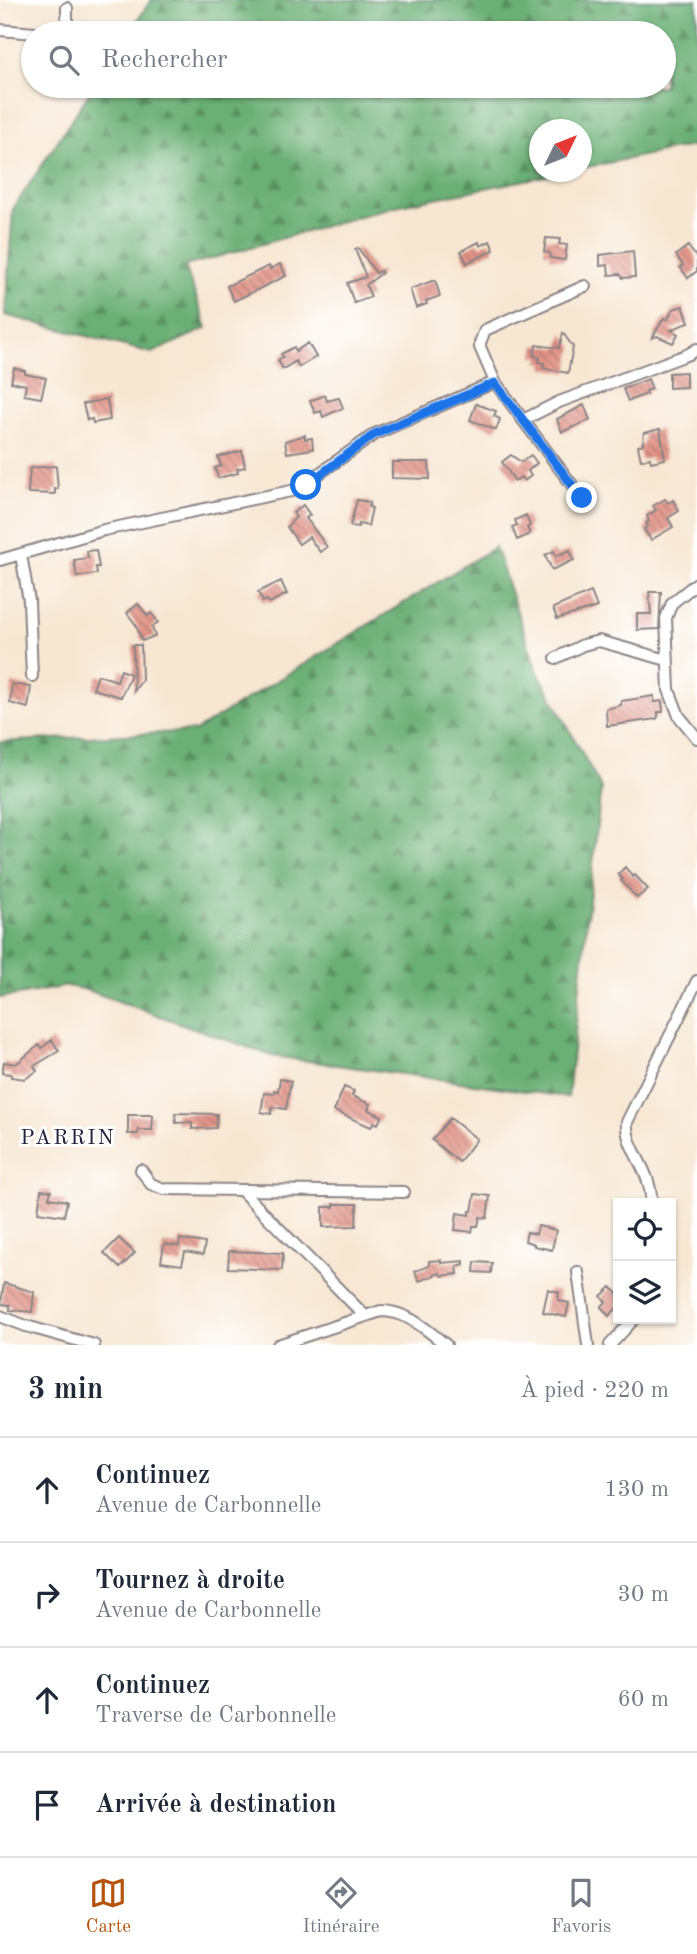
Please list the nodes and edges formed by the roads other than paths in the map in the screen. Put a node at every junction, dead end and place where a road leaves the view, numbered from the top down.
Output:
1 (67, 8) dead end
2 (66, 21) edge
3 (0, 30) edge
4 (21, 32) edge
5 (585, 286) dead end
6 (697, 349) edge
7 (495, 383) junction
8 (523, 420) junction
9 (582, 498) dead end
10 (21, 555) junction
11 (3, 557) edge
12 (697, 583) edge
13 (556, 658) dead end
14 (667, 660) junction
15 (32, 676) dead end
16 (697, 738) edge
17 (697, 981) edge
18 (141, 1170) dead end
19 (243, 1192) junction
20 (404, 1192) dead end
21 (650, 1198) edge
22 (578, 1272) dead end
23 (0, 1316) edge
24 (365, 1316) junction
25 (629, 1324) edge
26 (94, 1345) edge
27 (278, 1345) edge
28 (446, 1345) edge
29 (588, 1345) edge
30 (610, 1345) edge

1 - 2 street
3 - 4 street
5 - 7 street
6 - 8 street
7 - 8 street
7 - 10 street
8 - 9 street
10 - 11 street
10 - 15 street
12 - 14 street
13 - 14 street
14 - 16 street
17 - 21 street
18 - 19 street
19 - 20 street
19 - 24 street
22 - 29 street
23 - 26 street
24 - 27 street
24 - 28 street
25 - 30 street

